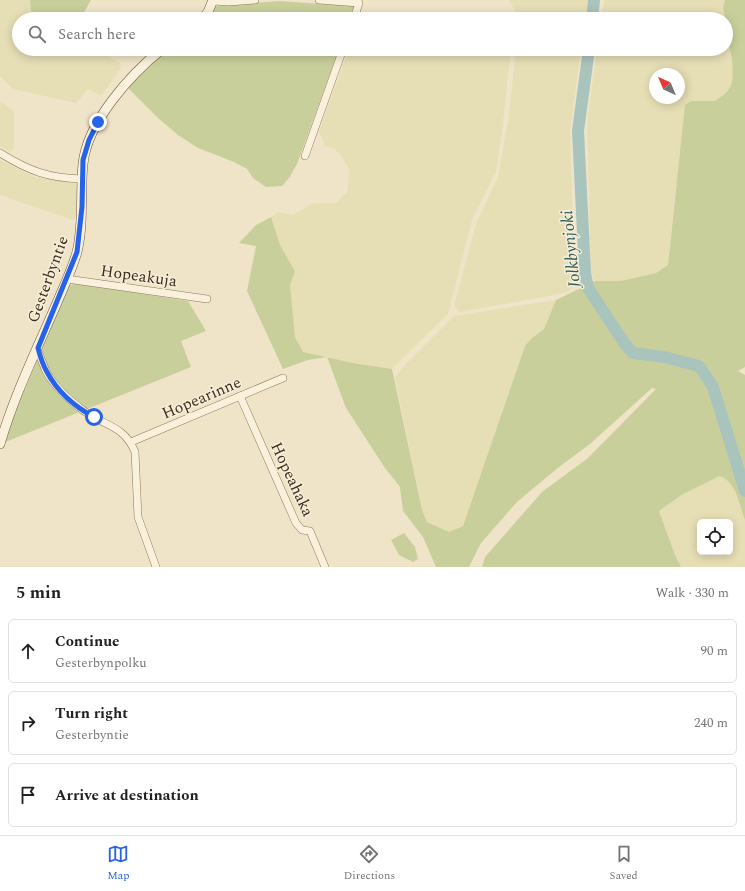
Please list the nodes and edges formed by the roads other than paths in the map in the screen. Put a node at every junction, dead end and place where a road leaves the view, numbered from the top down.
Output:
1 (213, 0) edge
2 (255, 0) edge
3 (319, 0) edge
4 (208, 12) edge
5 (356, 12) edge
6 (154, 56) edge
7 (341, 56) edge
8 (0, 153) edge
9 (305, 156) dead end
10 (82, 180) junction
11 (67, 279) junction
12 (207, 299) dead end
13 (38, 348) junction
14 (283, 378) dead end
15 (240, 396) junction
16 (131, 442) junction
17 (0, 444) edge
18 (156, 567) edge
19 (325, 567) edge

1 - 2 street
1 - 4 street
3 - 5 street
6 - 10 street, Gesterbyntie
7 - 9 street
8 - 10 street
10 - 11 street, Gesterbyntie
11 - 12 street, Hopeakuja
11 - 13 street, Gesterbyntie
13 - 16 street
13 - 17 street, Gesterbyntie
14 - 15 street, Hopearinne
15 - 16 street, Hopearinne
15 - 19 street, Hopeahaka
16 - 18 street

